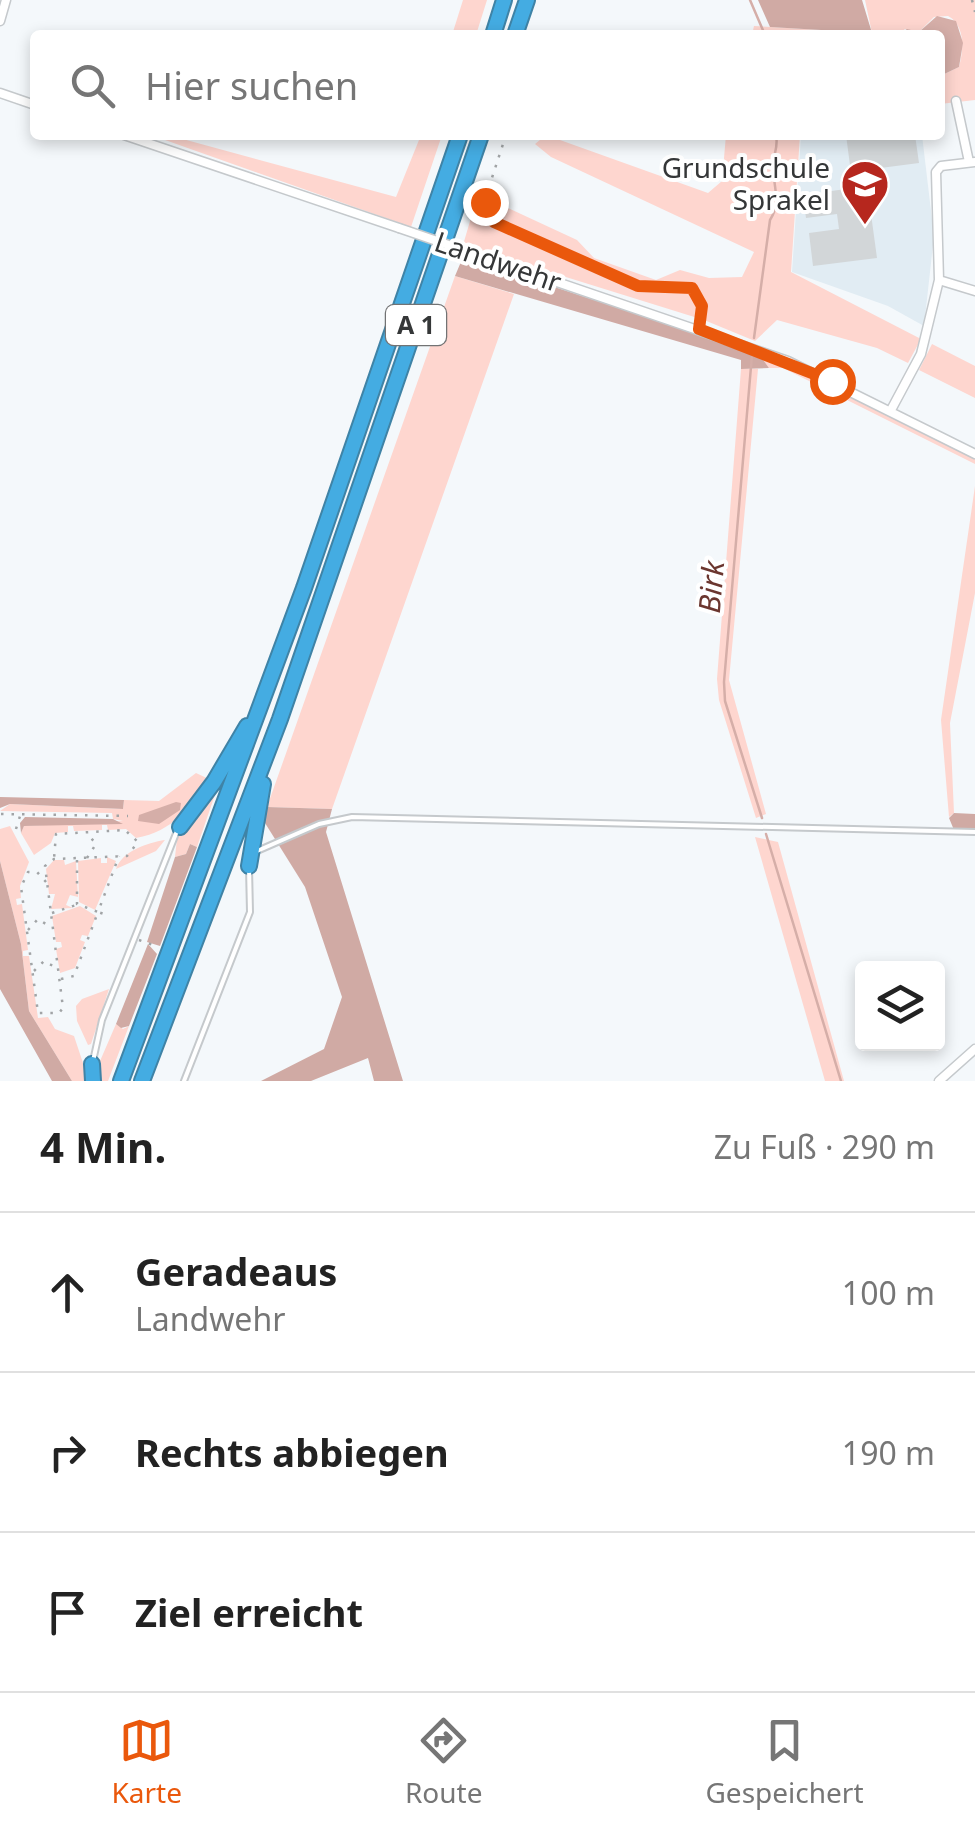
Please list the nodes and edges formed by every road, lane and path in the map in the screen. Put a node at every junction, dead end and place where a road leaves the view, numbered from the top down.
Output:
1 (6, 0) edge
2 (504, 0) edge
3 (527, 0) edge
4 (972, 0) edge
5 (975, 12) edge
6 (0, 21) edge
7 (495, 30) edge
8 (517, 30) edge
9 (0, 93) edge
10 (956, 101) dead end
11 (30, 102) edge
12 (139, 140) edge
13 (458, 140) edge
14 (479, 140) edge
15 (504, 140) edge
16 (972, 162) edge
17 (940, 280) junction
18 (975, 291) edge
19 (699, 329) junction
20 (890, 410) junction
21 (975, 454) edge
22 (258, 715) junction
23 (280, 720) junction
24 (1, 814) edge
25 (24, 814) junction
26 (128, 816) dead end
27 (180, 827) joint
28 (16, 828) dead end
29 (86, 832) junction
30 (975, 832) edge
31 (120, 856) junction
32 (77, 858) junction
33 (87, 858) junction
34 (54, 859) junction
35 (248, 861) junction
36 (114, 869) junction
37 (120, 872) dead end
38 (46, 882) junction
39 (77, 904) junction
40 (98, 912) junction
41 (51, 913) junction
42 (104, 914) dead end
43 (52, 928) junction
44 (27, 931) junction
45 (134, 938) junction
46 (156, 946) dead end
47 (59, 969) junction
48 (33, 972) junction
49 (60, 979) junction
50 (975, 1049) edge
51 (92, 1064) joint
52 (94, 1081) edge
53 (121, 1081) edge
54 (142, 1081) edge
55 (184, 1081) edge
56 (939, 1081) edge

1 - 6 street
2 - 7 highway
3 - 8 highway
4 - 5 path
9 - 11 street
10 - 16 street
12 - 19 street, Landwehr, bridge
13 - 22 highway, A 1
14 - 23 highway, A 1
15 - 19 path
16 - 17 street
17 - 18 street
17 - 20 street
19 - 20 street, Landwehr
20 - 21 street, Landwehr
22 - 27 highway
22 - 53 highway, A 1
23 - 35 highway
23 - 54 highway, A 1
24 - 25 path
25 - 26 path
25 - 28 path
27 - 45 lane
29 - 31 path
29 - 33 path
29 - 34 path
30 - 35 lane
31 - 33 path
31 - 36 path
32 - 33 path
32 - 34 path
32 - 39 path
34 - 38 path
35 - 55 lane
36 - 37 path
36 - 40 path
38 - 41 path
38 - 44 path
39 - 40 path
39 - 41 path
40 - 42 path
40 - 49 path
41 - 43 path
43 - 44 path
43 - 47 path
44 - 48 path
45 - 46 path
45 - 51 lane
47 - 48 path
47 - 49 path
48 - 49 path
50 - 56 street
51 - 52 highway

